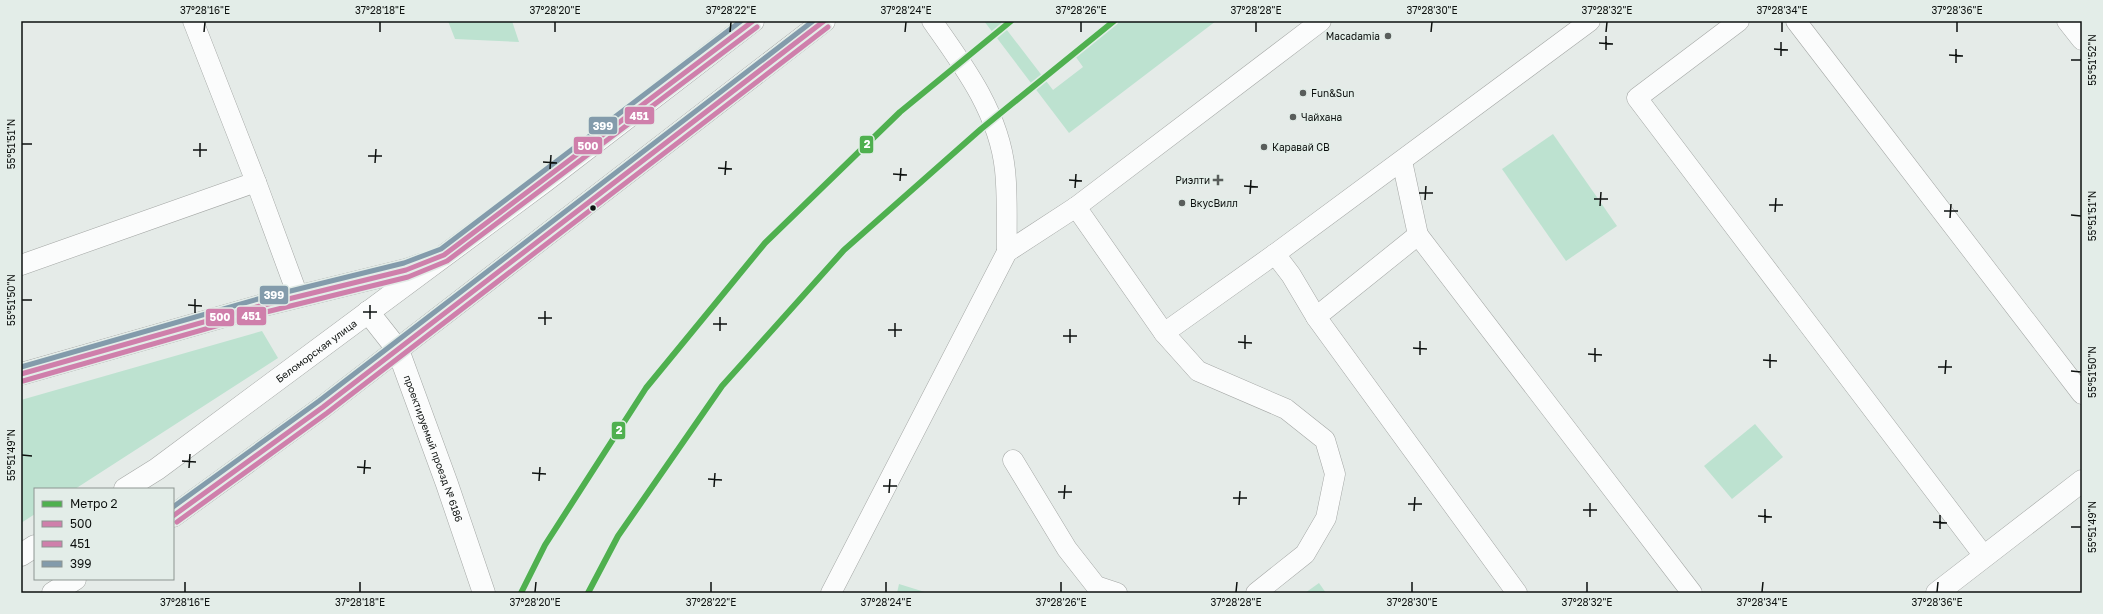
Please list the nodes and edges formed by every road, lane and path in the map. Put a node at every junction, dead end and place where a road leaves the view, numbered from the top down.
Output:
1 (193, 21) edge
2 (754, 21) edge
3 (824, 21) edge
4 (932, 21) edge
5 (1321, 21) edge
6 (1590, 21) edge
7 (1739, 21) edge
8 (1796, 21) edge
9 (2067, 21) edge
10 (2082, 40) edge
11 (1402, 161) junction
12 (256, 182) junction
13 (1076, 207) junction
14 (1418, 235) junction
15 (1007, 252) junction
16 (1276, 254) junction
17 (444, 255) junction
18 (21, 265) edge
19 (298, 296) junction
20 (368, 312) junction
21 (1316, 317) junction
22 (1164, 333) junction
23 (398, 350) junction
24 (21, 374) edge
25 (2082, 394) edge
26 (1013, 460) dead end
27 (2082, 481) edge
28 (127, 488) edge
29 (174, 515) edge
30 (34, 547) edge
31 (21, 555) edge
32 (1984, 556) junction
33 (74, 580) edge
34 (54, 593) edge
35 (484, 593) edge
36 (831, 593) edge
37 (1117, 593) edge
38 (1256, 593) edge
39 (1517, 593) edge
40 (1692, 593) edge
41 (1937, 593) edge

1 - 12 lane
2 - 17 main road, Беломорская улица
3 - 23 main road
4 - 15 lane
5 - 13 lane
6 - 11 lane
7 - 32 lane
8 - 25 lane
9 - 10 lane
11 - 14 lane
11 - 16 lane
12 - 18 lane
12 - 19 lane
13 - 15 lane
13 - 22 lane
14 - 21 lane
14 - 40 lane
15 - 36 lane
16 - 21 lane
16 - 22 lane
17 - 19 main road
17 - 20 main road, Беломорская улица
19 - 24 main road
20 - 23 main road, проектируемый проезд № 6186
20 - 28 main road, Беломорская улица
21 - 39 lane
22 - 38 lane
23 - 29 main road
23 - 35 main road, проектируемый проезд № 6186
26 - 37 lane
27 - 32 main road
30 - 31 main road
32 - 41 main road
33 - 34 main road

